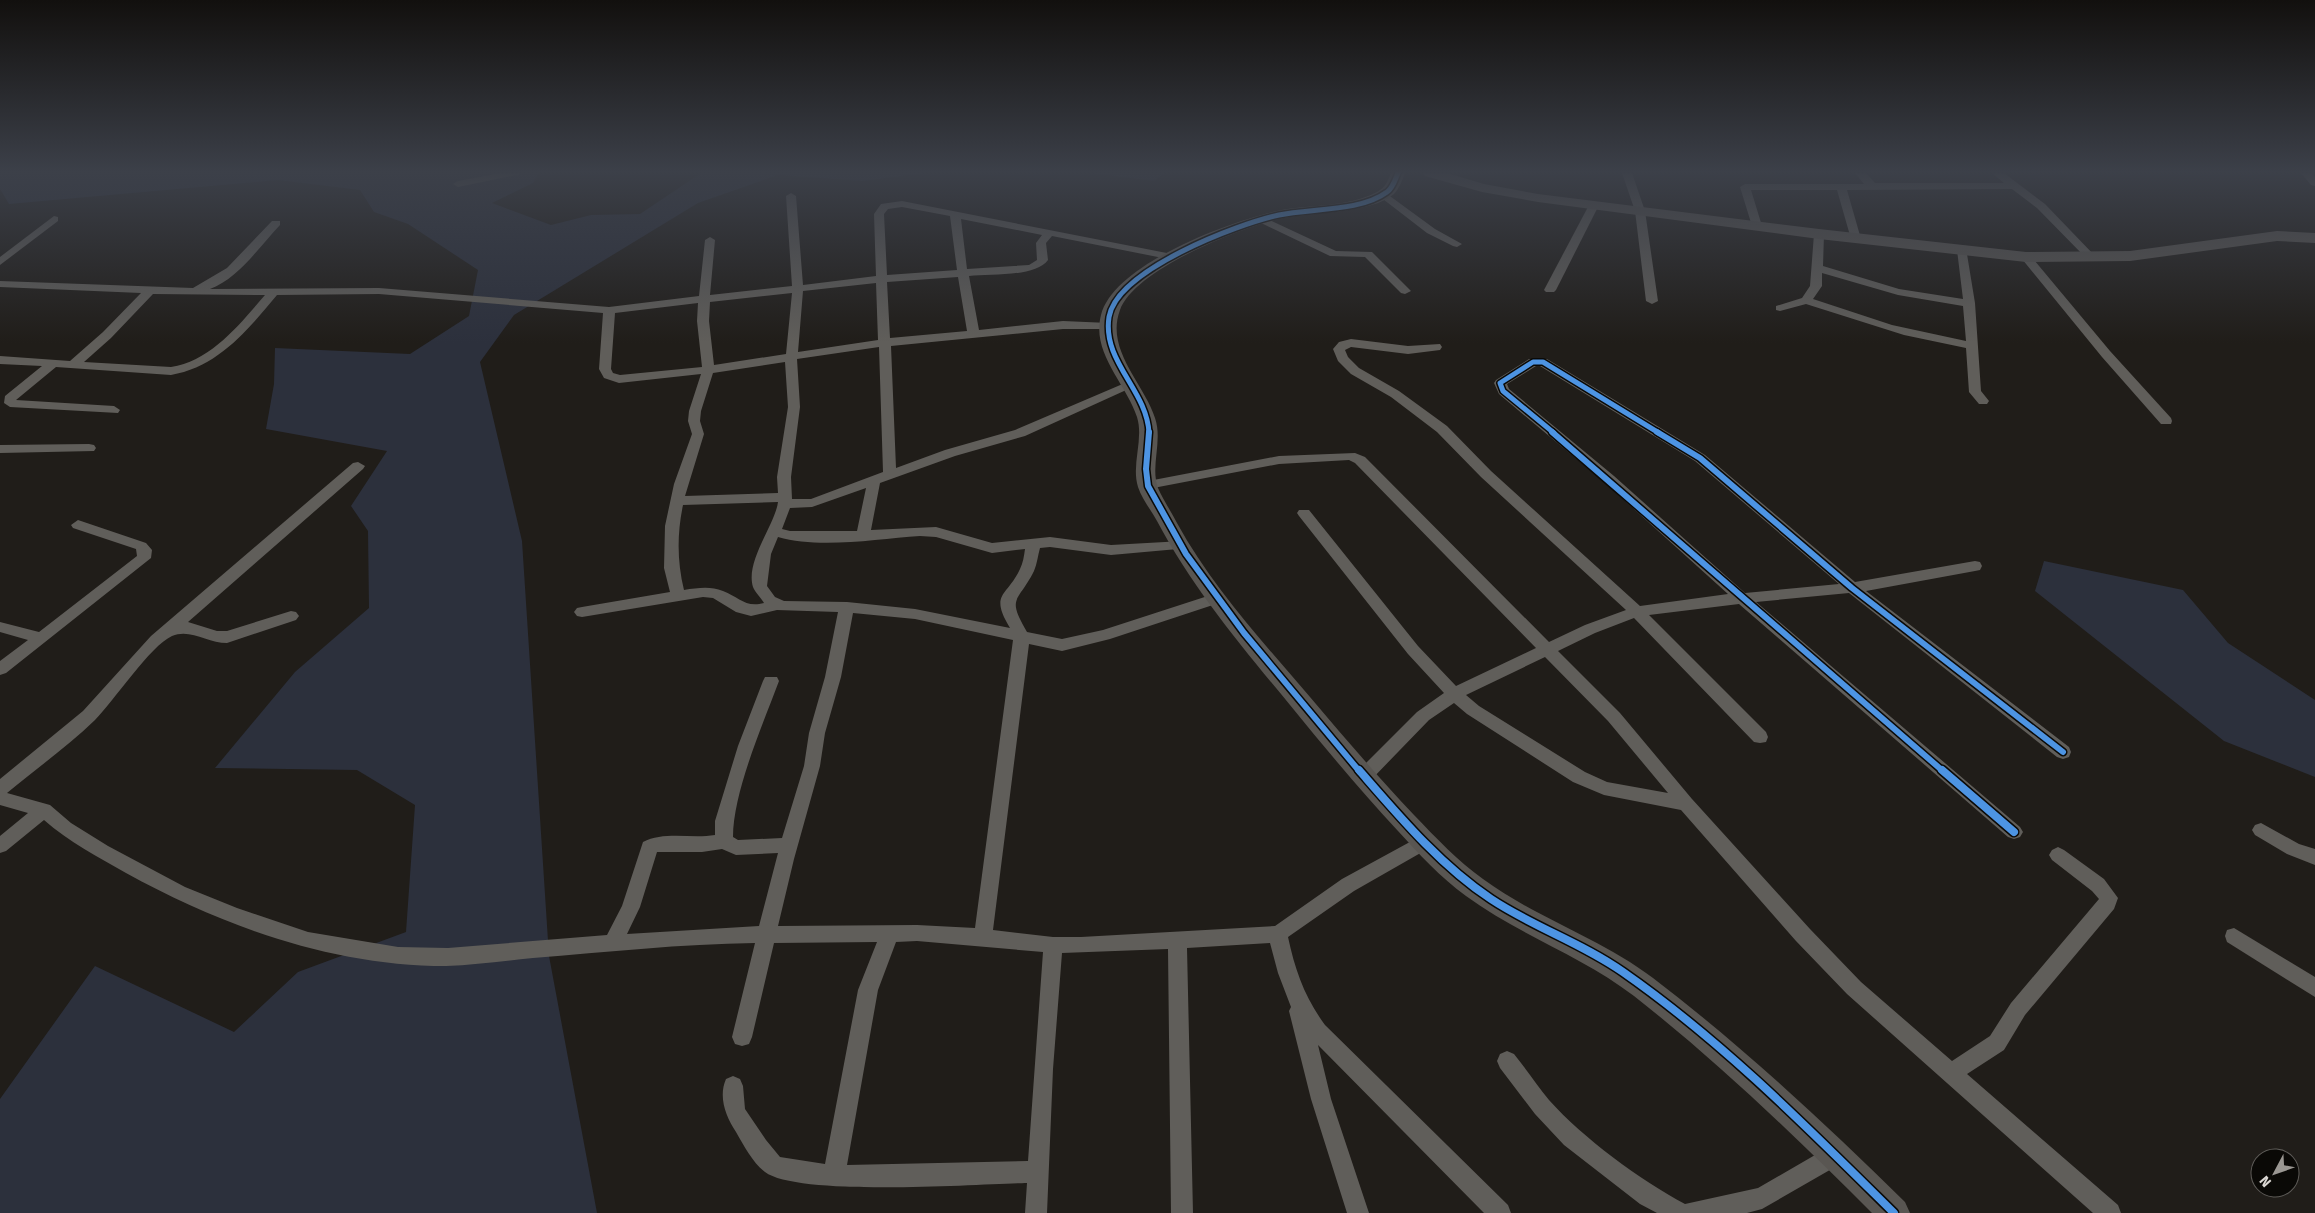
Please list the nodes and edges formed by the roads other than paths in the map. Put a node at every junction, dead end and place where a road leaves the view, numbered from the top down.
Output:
1 (41, 230) edge
2 (270, 230) edge
3 (794, 230) edge
4 (880, 230) edge
5 (957, 230) edge
6 (1030, 230) edge
7 (1240, 230) edge
8 (1283, 230) edge
9 (1429, 230) edge
10 (1581, 230) edge
11 (1643, 230) edge
12 (1785, 230) edge
13 (1853, 230) edge
14 (2064, 230) edge
15 (1048, 233) junction
16 (1818, 234) junction
17 (2315, 238) edge
18 (1856, 239) junction
19 (710, 240) dead end
20 (1457, 244) dead end
21 (1962, 250) junction
22 (2026, 256) junction
23 (1173, 257) junction
24 (2091, 257) junction
25 (0, 262) edge
26 (1818, 268) junction
27 (963, 274) junction
28 (882, 279) junction
29 (0, 284) edge
30 (798, 288) junction
31 (1550, 290) dead end
32 (149, 291) junction
33 (274, 291) junction
34 (1405, 291) dead end
35 (185, 292) junction
36 (704, 300) junction
37 (1652, 300) dead end
38 (1806, 300) junction
39 (1969, 303) junction
40 (1780, 308) dead end
41 (610, 310) junction
42 (1109, 327) junction
43 (974, 335) junction
44 (885, 344) junction
45 (1972, 345) junction
46 (1436, 347) dead end
47 (793, 356) junction
48 (0, 360) edge
49 (52, 364) junction
50 (73, 365) junction
51 (708, 370) junction
52 (1129, 386) junction
53 (1983, 401) dead end
54 (114, 410) dead end
55 (2166, 421) dead end
56 (89, 448) dead end
57 (0, 449) edge
58 (358, 466) dead end
59 (890, 475) junction
60 (874, 480) junction
61 (1148, 485) junction
62 (784, 500) junction
63 (678, 501) junction
64 (1304, 513) dead end
65 (78, 525) dead end
66 (773, 531) junction
67 (863, 534) junction
68 (1034, 544) junction
69 (1178, 544) junction
70 (1975, 566) dead end
71 (1852, 588) junction
72 (678, 596) junction
73 (1217, 598) junction
74 (1742, 598) junction
75 (775, 605) junction
76 (847, 607) junction
77 (582, 612) dead end
78 (1636, 612) junction
79 (290, 616) dead end
80 (0, 627) edge
81 (166, 632) junction
82 (1021, 635) junction
83 (42, 638) junction
84 (1546, 650) junction
85 (0, 670) edge
86 (771, 681) dead end
87 (1454, 694) junction
88 (1760, 737) dead end
89 (2062, 752) dead end
90 (1363, 777) junction
91 (0, 789) edge
92 (0, 798) edge
93 (1686, 804) junction
94 (44, 810) junction
95 (2261, 830) dead end
96 (2014, 832) dead end
97 (724, 841) junction
98 (1425, 842) junction
99 (789, 845) junction
100 (0, 846) edge
101 (2058, 855) dead end
102 (2315, 857) edge
103 (889, 934) junction
104 (1278, 934) junction
105 (766, 935) junction
106 (2234, 936) dead end
107 (983, 937) junction
108 (1177, 940) junction
109 (613, 943) junction
110 (1053, 944) junction
111 (2315, 988) edge
112 (1295, 998) junction
113 (742, 1037) dead end
114 (1507, 1061) dead end
115 (1950, 1073) junction
116 (733, 1086) dead end
117 (1834, 1155) junction
118 (1038, 1172) junction
119 (834, 1176) junction
120 (1036, 1213) edge
121 (1182, 1213) edge
122 (1358, 1213) edge
123 (1500, 1213) edge
124 (1679, 1213) edge
125 (1691, 1213) edge
126 (1894, 1213) edge
127 (2110, 1213) edge

1 - 25 street
2 - 35 street
3 - 30 street
4 - 28 street
5 - 27 street
6 - 15 street
7 - 23 street
8 - 34 street
9 - 20 street
10 - 31 street
11 - 37 street
12 - 16 street
13 - 18 street
14 - 24 street
15 - 23 street
15 - 27 street
16 - 18 street
16 - 26 street
17 - 24 street
18 - 21 street
19 - 36 street
21 - 22 street
21 - 39 street
22 - 24 street
22 - 55 street
23 - 42 street
26 - 38 street
26 - 39 street
27 - 28 street
27 - 43 street
28 - 30 street
28 - 44 street
29 - 32 street
30 - 36 street
30 - 47 street
32 - 35 street
32 - 50 street
33 - 35 street
33 - 41 street
33 - 50 street
36 - 41 street
36 - 51 street
38 - 40 street
38 - 45 street
39 - 45 street
41 - 51 street
42 - 43 street
42 - 52 street
43 - 44 street
44 - 47 street
44 - 59 street
45 - 53 street
46 - 78 street
47 - 51 street
47 - 62 street
48 - 49 street
49 - 50 street
49 - 54 street
51 - 63 street
52 - 59 street
52 - 61 street
56 - 57 street
58 - 81 street
59 - 60 street
60 - 62 street
60 - 67 street
61 - 69 street
61 - 84 street
62 - 63 street
62 - 66 street
63 - 72 street
64 - 87 street
65 - 83 street
66 - 67 street
66 - 75 street
67 - 68 street
68 - 69 street
68 - 82 street
69 - 73 street
70 - 71 street
71 - 74 street
71 - 74 street
71 - 89 street
72 - 75 street
72 - 77 street
73 - 82 street
73 - 90 street
74 - 78 street
74 - 96 street
75 - 76 street
76 - 82 street
76 - 99 street
78 - 84 street
78 - 88 street
79 - 81 street
80 - 83 street
81 - 91 street
82 - 107 street
83 - 85 street
84 - 87 street
84 - 93 street
86 - 97 street
87 - 90 street
87 - 93 street
90 - 98 street
92 - 94 street
93 - 115 street
94 - 100 street
94 - 109 street
95 - 102 street
97 - 99 street
97 - 109 street
98 - 104 street
98 - 117 street
99 - 105 street
101 - 115 street
103 - 105 street
103 - 107 street
103 - 119 street
104 - 108 street
104 - 112 street
105 - 109 street
105 - 113 street
106 - 111 street
107 - 110 street
108 - 110 street
108 - 121 street
110 - 118 street
112 - 122 street
112 - 123 street
114 - 124 street
115 - 127 street
116 - 119 street
117 - 125 street
117 - 126 street
118 - 119 street
118 - 120 street

